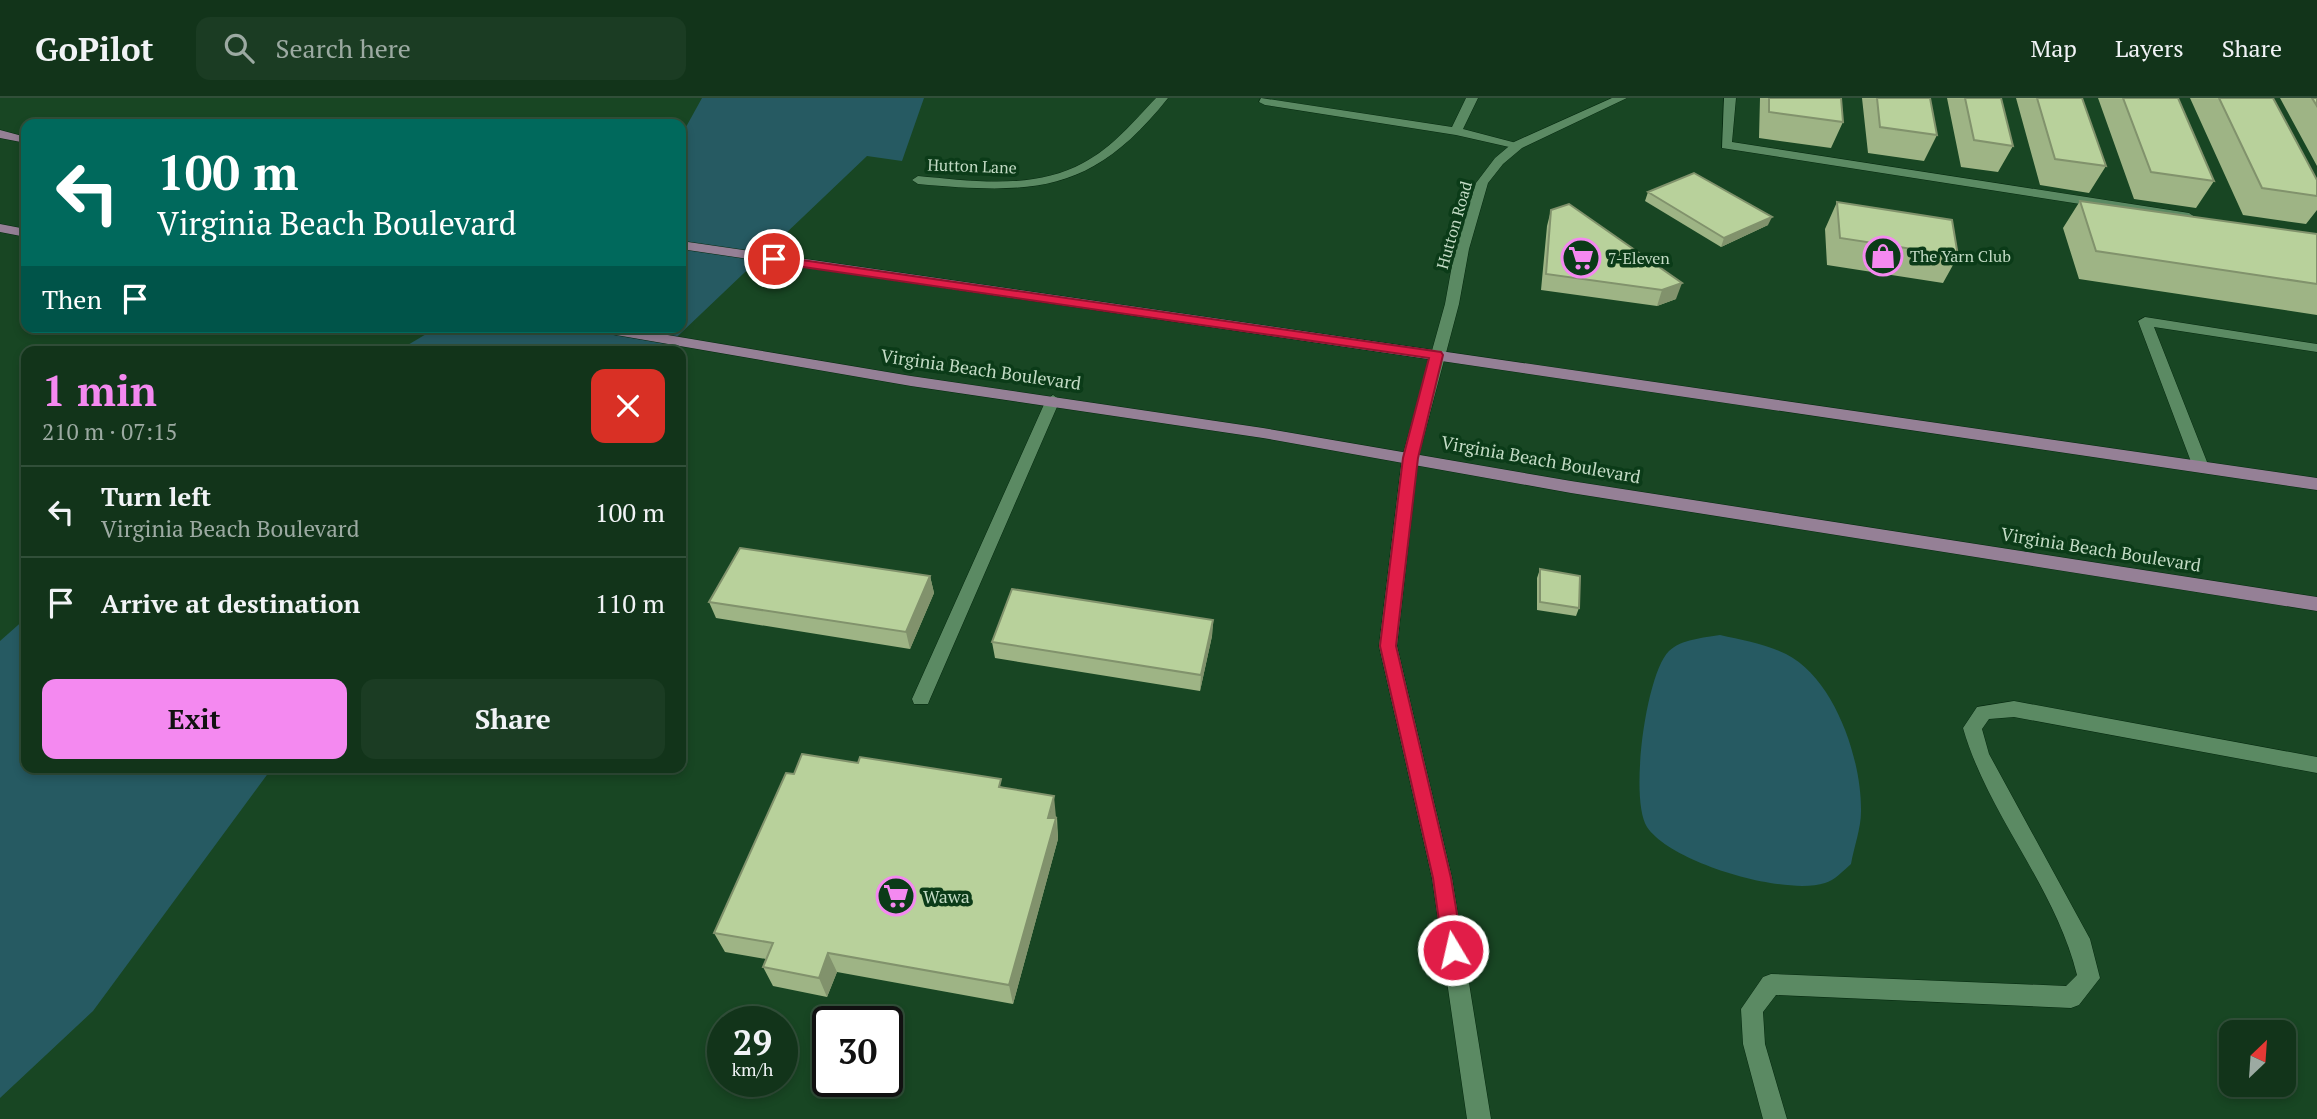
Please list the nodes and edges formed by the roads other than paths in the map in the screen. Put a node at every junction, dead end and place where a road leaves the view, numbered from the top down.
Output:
1 (1162, 98) edge
2 (1268, 98) edge
3 (1472, 98) edge
4 (1621, 98) edge
5 (1730, 98) edge
6 (1456, 131) junction
7 (0, 134) edge
8 (21, 138) edge
9 (1518, 145) junction
10 (918, 180) dead end
11 (2207, 219) edge
12 (0, 228) edge
13 (21, 232) edge
14 (686, 246) edge
15 (628, 333) edge
16 (2317, 348) edge
17 (1436, 355) junction
18 (1053, 400) junction
19 (1410, 458) junction
20 (2201, 467) junction
21 (2317, 484) edge
22 (2317, 604) edge
23 (921, 699) dead end
24 (2317, 765) edge
25 (1479, 1119) edge
26 (1775, 1119) edge

1 - 10 street, Hutton Lane
2 - 6 street
3 - 6 street
4 - 9 street, Hutton Road
5 - 11 street
6 - 9 street
7 - 8 main road
9 - 17 street, Hutton Road
12 - 13 main road
14 - 17 main road
15 - 18 main road, Virginia Beach Boulevard
16 - 20 street
17 - 19 street, Hutton Road
17 - 20 main road
18 - 19 main road, Virginia Beach Boulevard
18 - 23 street
19 - 22 main road, Virginia Beach Boulevard
19 - 25 street, Hutton Road
20 - 21 main road
24 - 26 street

